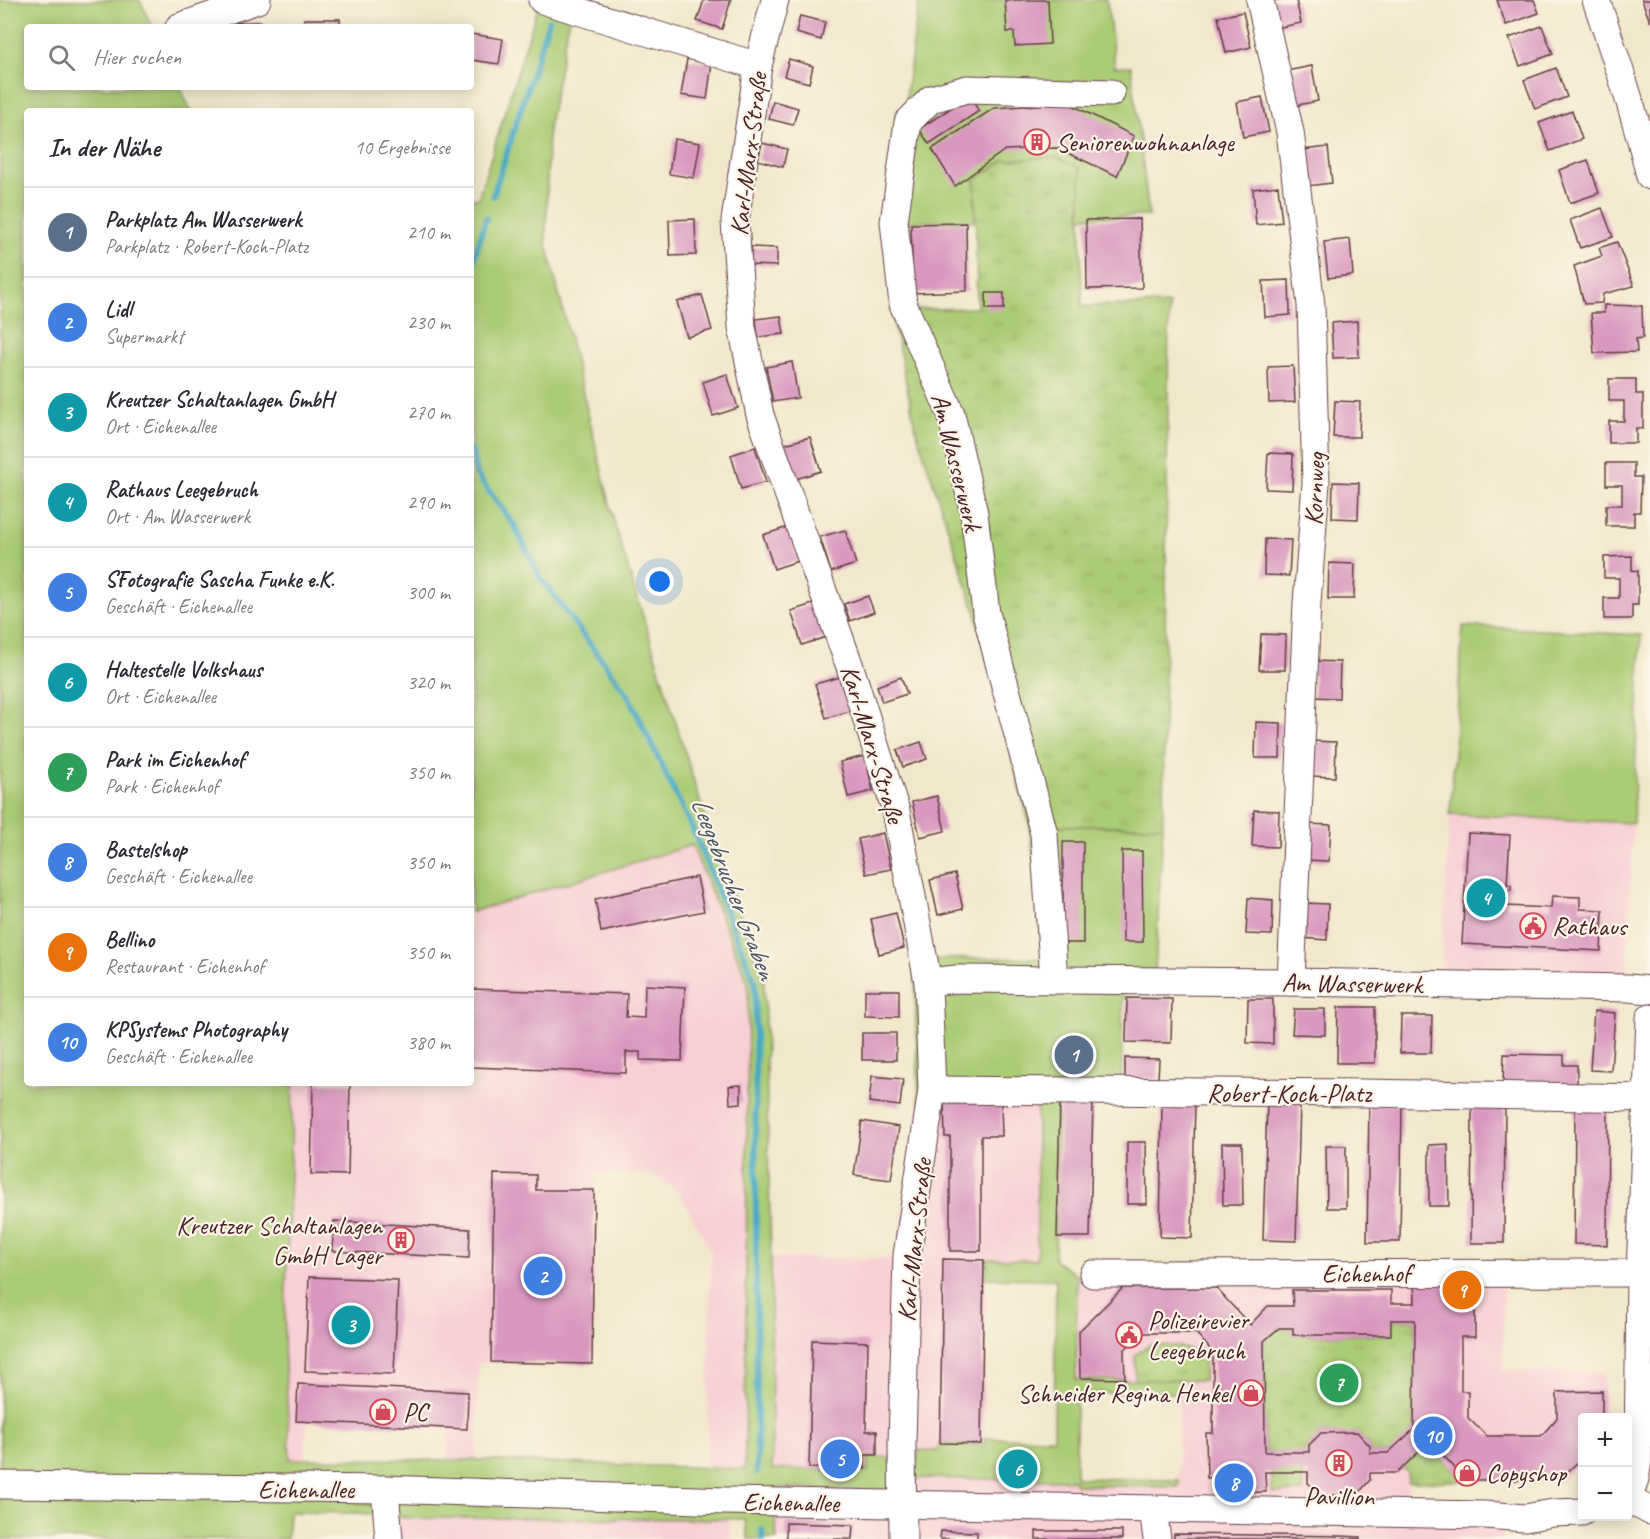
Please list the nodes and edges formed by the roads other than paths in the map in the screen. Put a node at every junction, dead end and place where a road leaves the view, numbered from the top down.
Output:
1 (257, 0) edge
2 (542, 0) edge
3 (775, 0) edge
4 (1260, 0) edge
5 (1596, 0) edge
6 (188, 24) edge
7 (759, 66) junction
8 (1111, 93) dead end
9 (1650, 176) edge
10 (1054, 980) junction
11 (928, 982) junction
12 (1291, 982) junction
13 (1650, 990) edge
14 (1650, 1018) edge
15 (932, 1090) junction
16 (1646, 1098) junction
17 (1640, 1273) junction
18 (1093, 1274) dead end
19 (0, 1485) edge
20 (385, 1489) junction
21 (1632, 1490) edge
22 (1632, 1500) edge
23 (902, 1504) junction
24 (1154, 1509) junction
25 (1650, 1511) edge
26 (1578, 1512) edge
27 (1523, 1528) edge
28 (389, 1539) edge
29 (903, 1539) edge
30 (1157, 1539) edge

1 - 6 street
2 - 7 street
3 - 7 street, Karl-Marx-Straße
4 - 12 street, Kornweg
5 - 9 street
7 - 11 street, Karl-Marx-Straße
8 - 10 street, Am Wasserwerk
10 - 11 street, Am Wasserwerk
10 - 12 street, Am Wasserwerk
11 - 15 street, Karl-Marx-Straße
12 - 13 street, Am Wasserwerk
14 - 16 street
15 - 16 street, Robert-Koch-Platz
15 - 23 street, Karl-Marx-Straße
16 - 17 street
17 - 18 street, Eichenhof
17 - 21 street
19 - 20 street, Eichenallee
20 - 23 street, Eichenallee
20 - 28 street
22 - 25 street
23 - 24 street, Eichenallee
23 - 29 street, Karl-Marx-Straße
24 - 27 street, Eichenallee
24 - 30 street
26 - 27 street, Eichenallee

